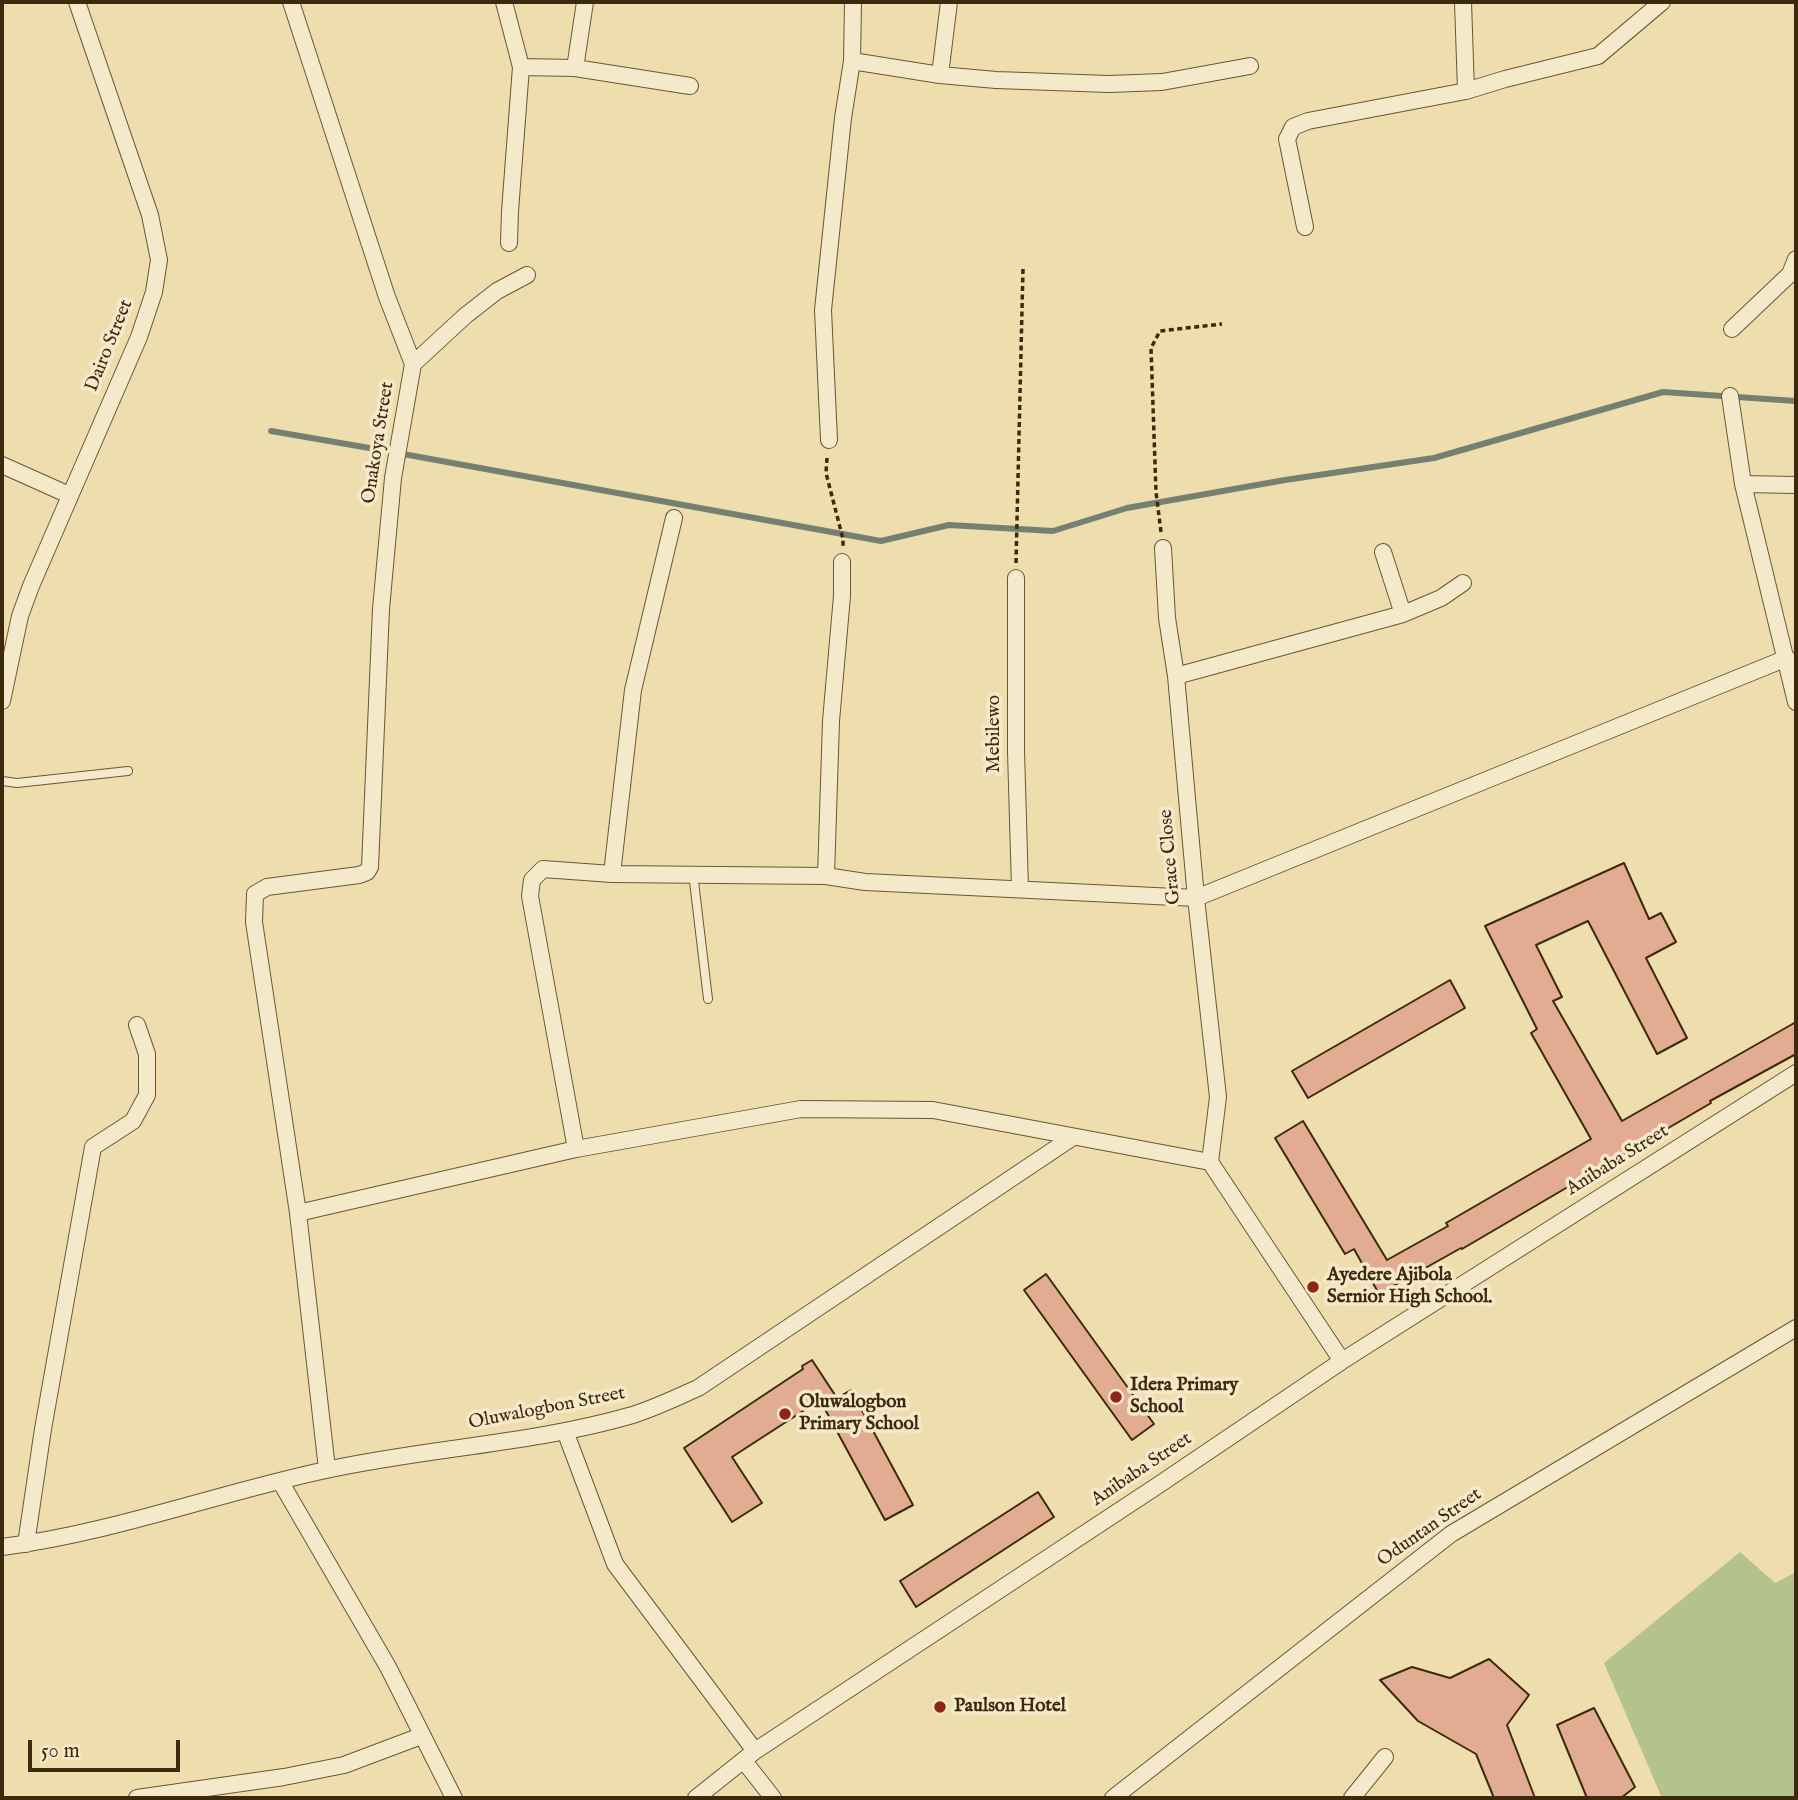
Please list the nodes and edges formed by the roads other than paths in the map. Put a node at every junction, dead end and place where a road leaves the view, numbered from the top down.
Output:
1 (77, 2) edge
2 (291, 2) edge
3 (504, 2) edge
4 (586, 2) edge
5 (853, 2) edge
6 (949, 2) edge
7 (1463, 2) edge
8 (1662, 2) edge
9 (852, 61) junction
10 (1250, 66) dead end
11 (522, 67) junction
12 (575, 68) junction
13 (940, 75) junction
14 (690, 86) dead end
15 (1466, 91) junction
16 (1305, 227) dead end
17 (509, 243) dead end
18 (1796, 260) edge
19 (527, 275) dead end
20 (1732, 328) dead end
21 (413, 364) junction
22 (1730, 396) dead end
23 (829, 440) road end
24 (2, 465) edge
25 (1743, 484) junction
26 (1796, 485) edge
27 (69, 495) junction
28 (674, 518) dead end
29 (1163, 548) road end
30 (1383, 552) dead end
31 (842, 562) dead end
32 (1016, 578) road end
33 (1463, 583) dead end
34 (1403, 614) junction
35 (1787, 658) junction
36 (1176, 676) junction
37 (2, 701) edge
38 (1796, 702) edge
39 (128, 771) dead end
40 (2, 781) edge
41 (692, 873) junction
42 (612, 874) junction
43 (825, 876) junction
44 (1020, 889) junction
45 (1196, 898) junction
46 (708, 999) dead end
47 (137, 1025) dead end
48 (1796, 1073) edge
49 (1073, 1137) junction
50 (576, 1149) junction
51 (1210, 1162) junction
52 (298, 1213) junction
53 (1796, 1328) edge
54 (1342, 1361) junction
55 (565, 1431) junction
56 (327, 1469) junction
57 (280, 1482) junction
58 (26, 1544) junction
59 (2, 1547) edge
60 (421, 1736) junction
61 (749, 1756) junction
62 (1385, 1757) dead end
63 (137, 1798) edge
64 (454, 1798) edge
65 (696, 1798) edge
66 (773, 1798) edge
67 (1113, 1798) edge
68 (1352, 1798) edge

1 - 27 street, Dairo Street
2 - 21 street, Onakoya Street
3 - 11 street
4 - 12 street
5 - 9 street
6 - 13 street
7 - 15 street
8 - 15 street
9 - 13 street
9 - 23 street
10 - 13 street
11 - 12 street
11 - 17 street
12 - 14 street
15 - 16 street
18 - 20 street
19 - 21 street
21 - 52 street, Onakoya Street
22 - 25 street
24 - 27 street
25 - 26 street
25 - 35 street
27 - 37 street, Dairo Street
28 - 42 street
29 - 36 street, Grace Close
30 - 34 street
31 - 43 street
32 - 44 street, Mebilewo
33 - 34 street
34 - 36 street
35 - 38 street
35 - 45 street
36 - 45 street, Grace Close
39 - 40 lane
41 - 42 street
41 - 43 street
41 - 46 lane
42 - 50 street
43 - 44 street
44 - 45 street
45 - 51 street, Grace Close
47 - 58 street
48 - 54 street, Anibaba Street
49 - 50 street
49 - 51 street
49 - 55 street, Oluwalogbon Street
50 - 52 street
51 - 54 street
52 - 56 street
53 - 67 street, Oduntan Street
54 - 61 street, Anibaba Street
55 - 56 street, Oluwalogbon Street
55 - 61 street
56 - 57 street, Oluwalogbon Street
57 - 58 street, Oluwalogbon Street
57 - 60 street
58 - 59 street, Oluwalogbon Street
60 - 63 street
60 - 64 street
61 - 65 street, Anibaba Street
61 - 66 street
62 - 68 street

